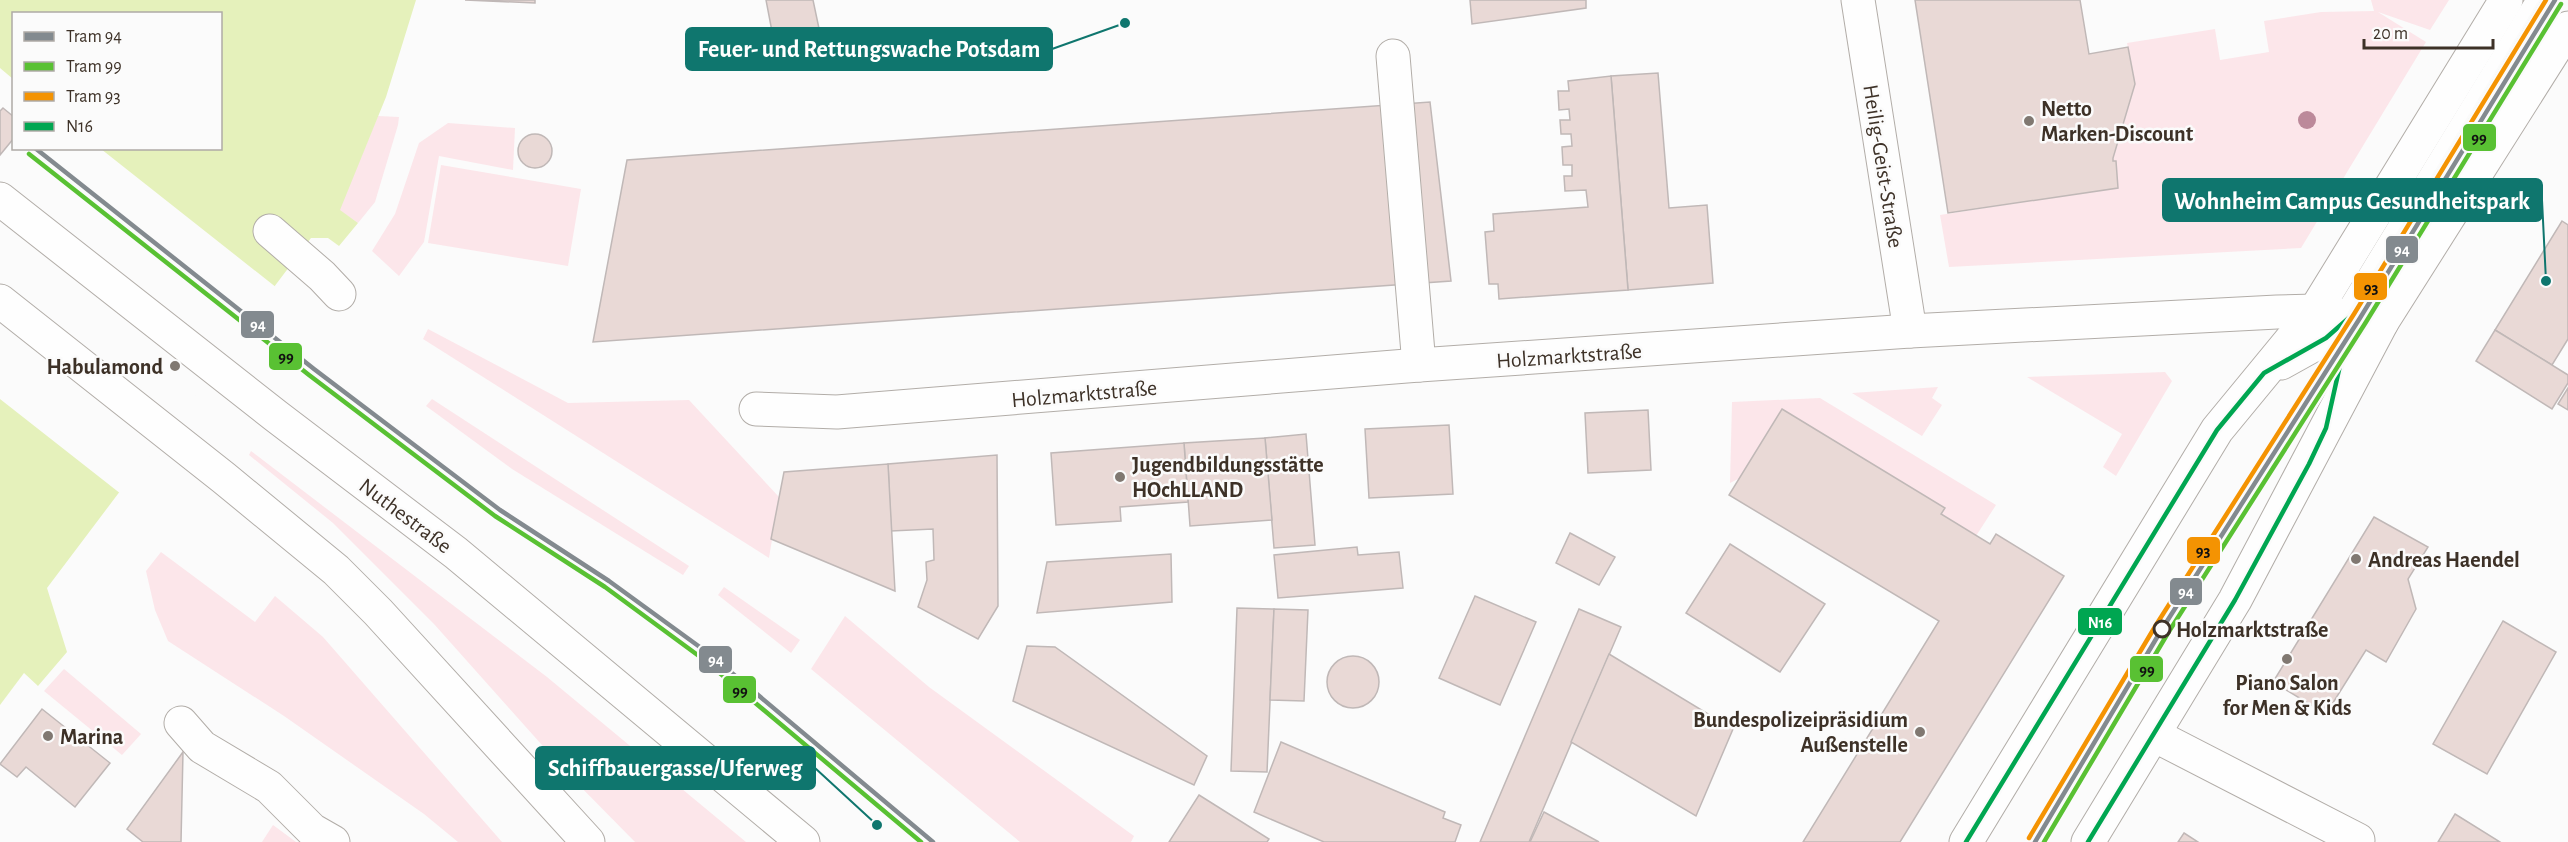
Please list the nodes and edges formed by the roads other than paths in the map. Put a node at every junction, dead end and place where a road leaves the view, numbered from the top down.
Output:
1 (1858, 0) edge
2 (2506, 0) edge
3 (2544, 0) edge
4 (2568, 28) edge
5 (1394, 56) dead end
6 (0, 199) edge
7 (270, 231) dead end
8 (339, 294) dead end
9 (0, 302) edge
10 (2316, 311) junction
11 (2366, 319) junction
12 (1910, 331) junction
13 (1419, 365) junction
14 (2264, 373) junction
15 (756, 409) dead end
16 (181, 723) dead end
17 (2154, 735) junction
18 (2358, 840) dead end
19 (333, 842) edge
20 (588, 842) edge
21 (803, 842) edge
22 (1966, 842) edge
23 (2088, 842) edge

1 - 12 main road, Heilig-Geist-Straße
2 - 10 main road
3 - 11 main road
4 - 11 main road
5 - 13 main road
6 - 21 main road, Nuthestraße
7 - 8 main road
9 - 20 main road
10 - 11 main road, Holzmarktstraße
10 - 12 main road, Holzmarktstraße
10 - 14 main road
11 - 14 main road
11 - 17 main road
12 - 13 main road, Holzmarktstraße
13 - 15 main road, Holzmarktstraße
14 - 22 main road
16 - 19 main road
17 - 18 main road
17 - 23 main road

